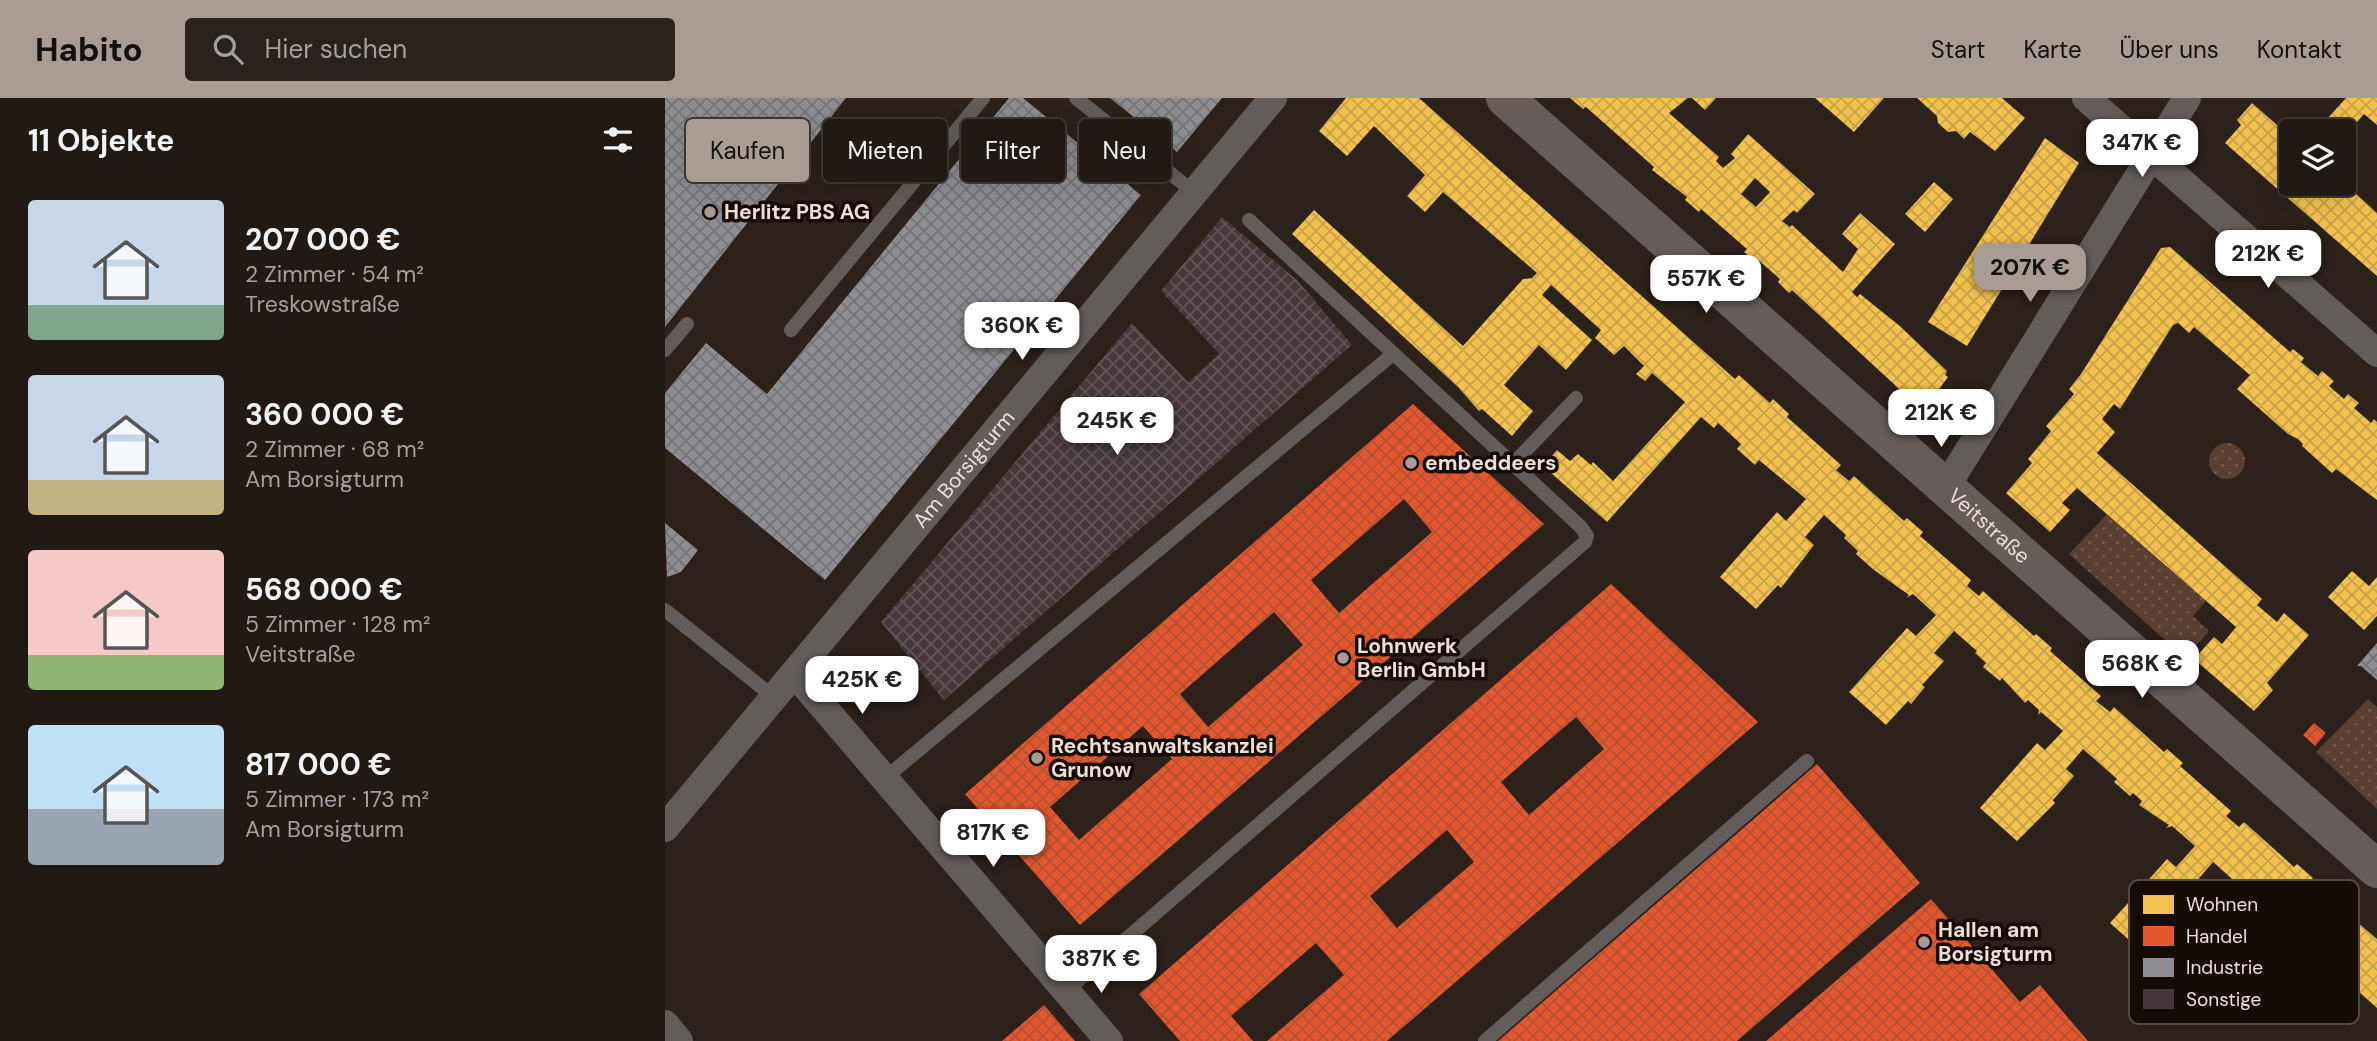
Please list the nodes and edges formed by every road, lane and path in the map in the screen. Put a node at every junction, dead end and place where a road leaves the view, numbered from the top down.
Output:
1 (983, 98) edge
2 (1076, 98) edge
3 (1273, 98) edge
4 (1505, 98) edge
5 (2086, 98) edge
6 (2187, 98) edge
7 (2151, 155) junction
8 (1195, 193) junction
9 (1249, 220) dead end
10 (687, 324) dead end
11 (791, 330) dead end
12 (665, 350) edge
13 (2377, 353) edge
14 (1394, 354) junction
15 (1576, 398) dead end
16 (1513, 464) junction
17 (1946, 487) junction
18 (665, 610) edge
19 (795, 674) junction
20 (775, 698) junction
21 (1807, 761) dead end
22 (884, 779) junction
23 (665, 828) edge
24 (2377, 869) edge
25 (1066, 991) junction
26 (665, 1024) edge
27 (680, 1041) edge
28 (1109, 1041) edge
29 (1485, 1041) edge

1 - 11 lane
2 - 8 lane
3 - 8 street, Am Borsigturm
4 - 17 street, Veitstraße
5 - 7 street
6 - 7 street
7 - 13 street
7 - 17 street
8 - 19 street, Am Borsigturm
9 - 14 lane
10 - 12 lane
14 - 16 lane
14 - 22 lane
15 - 16 lane
16 - 25 lane
17 - 24 street, Veitstraße
18 - 20 lane
19 - 20 street, Am Borsigturm
19 - 22 street
20 - 23 street, Am Borsigturm
21 - 29 lane
22 - 25 street
25 - 28 street
26 - 27 street

